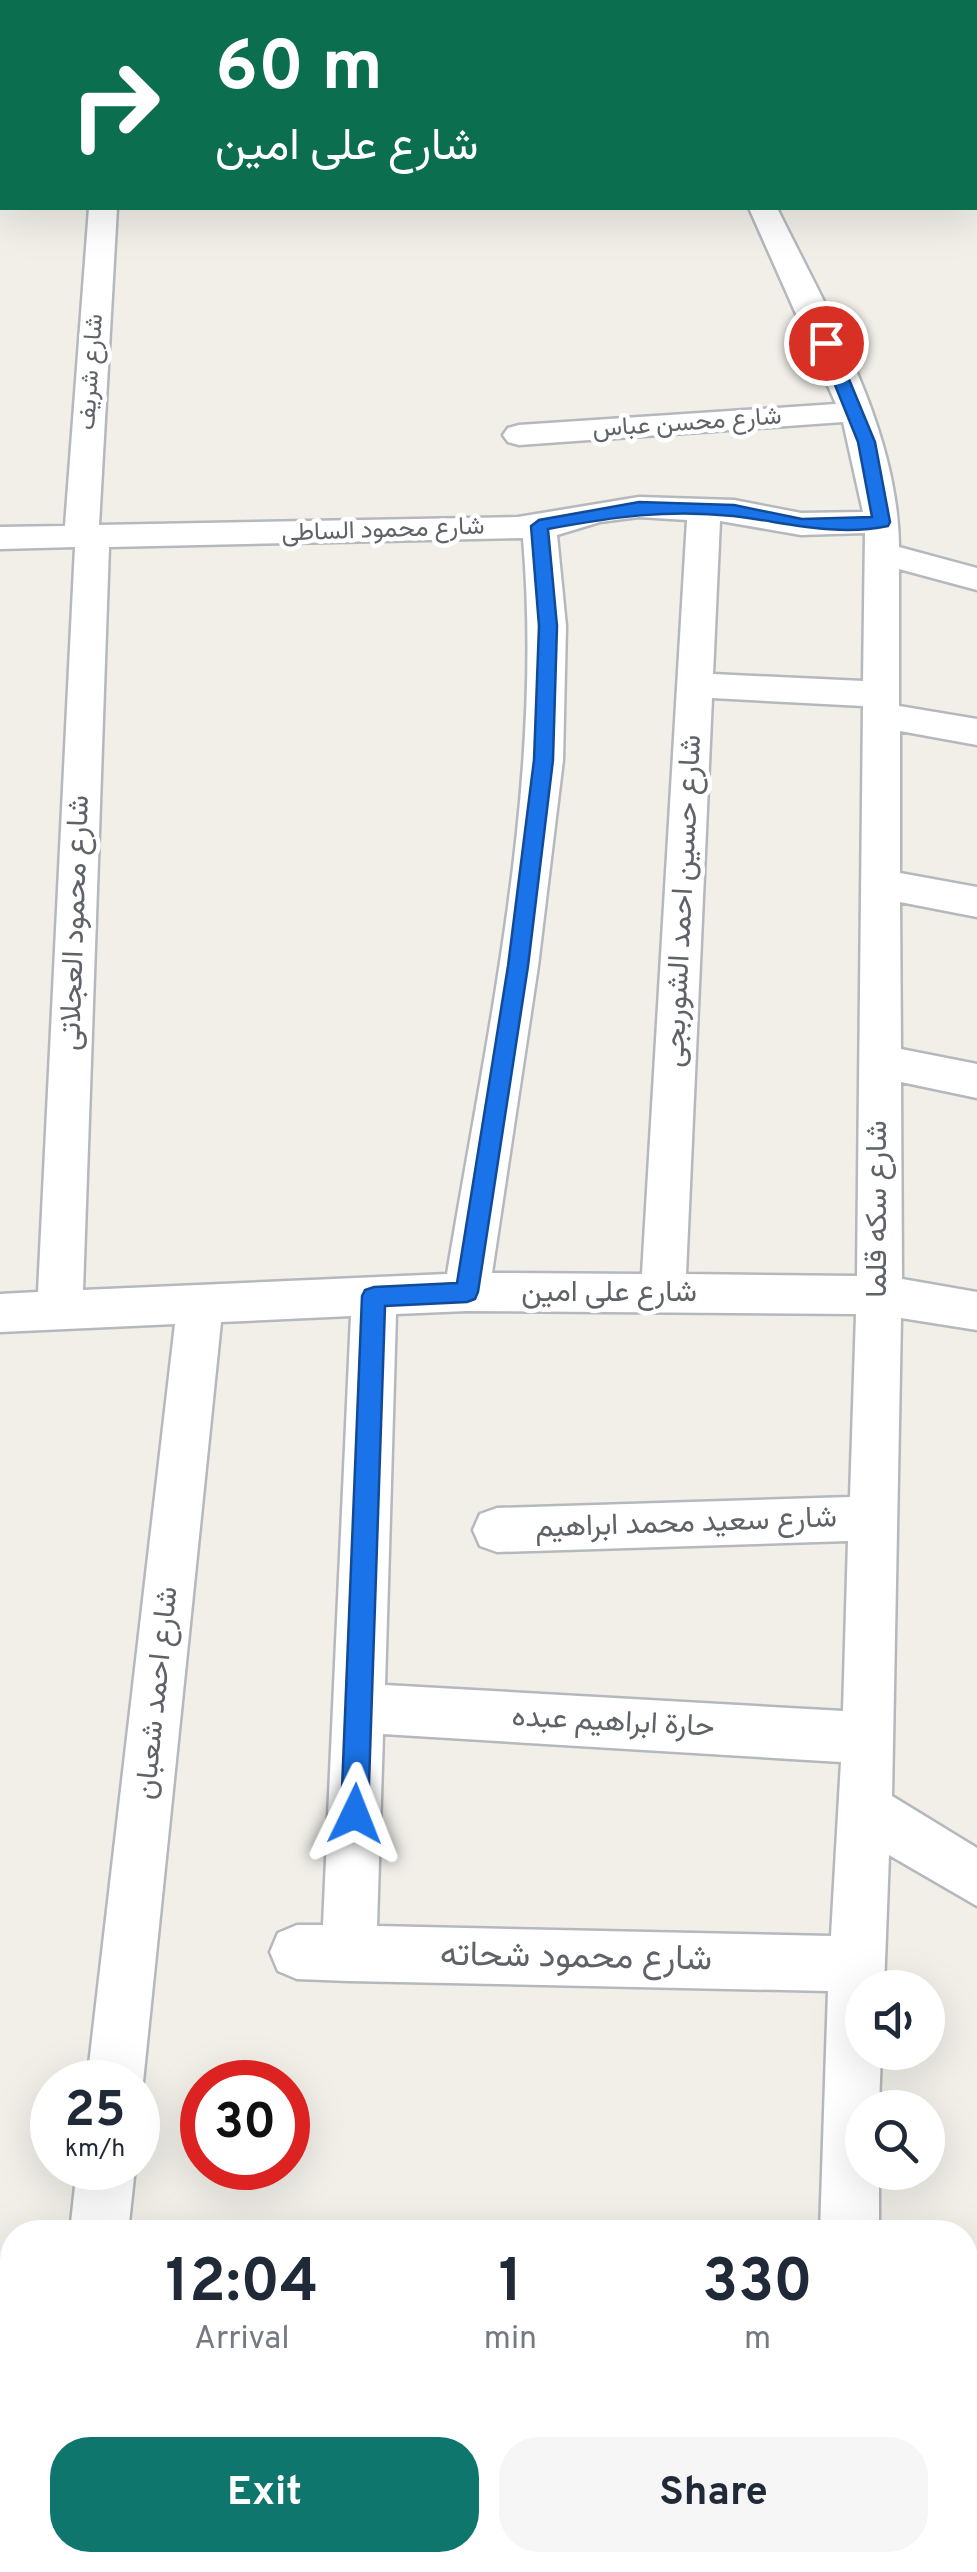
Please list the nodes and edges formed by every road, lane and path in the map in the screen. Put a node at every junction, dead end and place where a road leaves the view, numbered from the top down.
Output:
1 (103, 210) edge
2 (764, 210) edge
3 (855, 412) junction
4 (519, 435) dead end
5 (704, 509) junction
6 (539, 526) junction
7 (86, 536) junction
8 (0, 538) edge
9 (882, 538) junction
10 (977, 579) edge
11 (695, 684) junction
12 (879, 704) junction
13 (977, 732) edge
14 (878, 883) junction
15 (977, 902) edge
16 (877, 1062) junction
17 (977, 1081) edge
18 (467, 1292) junction
19 (662, 1294) junction
20 (879, 1295) junction
21 (374, 1296) junction
22 (200, 1304) junction
23 (60, 1310) junction
24 (977, 1311) edge
25 (0, 1313) edge
26 (874, 1518) junction
27 (497, 1530) dead end
28 (358, 1708) junction
29 (868, 1738) junction
30 (865, 1810) junction
31 (977, 1879) edge
32 (855, 1964) junction
33 (118, 2060) edge
34 (104, 2190) edge
35 (100, 2220) edge
36 (850, 2220) edge

1 - 7 street, شارع شريف
2 - 3 street, شارع سكه قلما
3 - 4 street, شارع محسن عباس
3 - 9 street, شارع سكه قلما
5 - 6 street, شارع محمود الساطى
5 - 9 street, شارع محمود الساطى
5 - 11 street, شارع حسين احمد الشوربجى
6 - 7 street, شارع محمود الساطى
6 - 18 street
7 - 8 street, شارع محمود الساطى
7 - 23 street, شارع محمود العجلاتى
9 - 10 street, شارع محمود الساطى
9 - 12 street, شارع سكه قلما
11 - 12 street
11 - 19 street, شارع حسين احمد الشوربجى
12 - 13 street
12 - 14 street, شارع سكه قلما
14 - 15 street
14 - 16 street, شارع سكه قلما
16 - 17 street
16 - 20 street, شارع سكه قلما
18 - 19 street, شارع على امين
18 - 21 street, شارع على امين
19 - 20 street, شارع على امين
20 - 24 street, شارع على امين
20 - 26 street, شارع سكه قلما
21 - 22 street, شارع على امين
21 - 28 street
22 - 23 street, شارع على امين
22 - 33 street, شارع احمد شعبان
23 - 25 street, شارع على امين
26 - 27 street, شارع سعيد محمد ابراهيم
26 - 29 street, شارع سكه قلما
28 - 29 street, حارة ابراهيم عبده
28 - 32 street, شارع محمود شحاته
29 - 30 street, شارع سكه قلما
30 - 31 street
30 - 32 street, شارع سكه قلما
32 - 36 street, شارع سكه قلما
34 - 35 street

